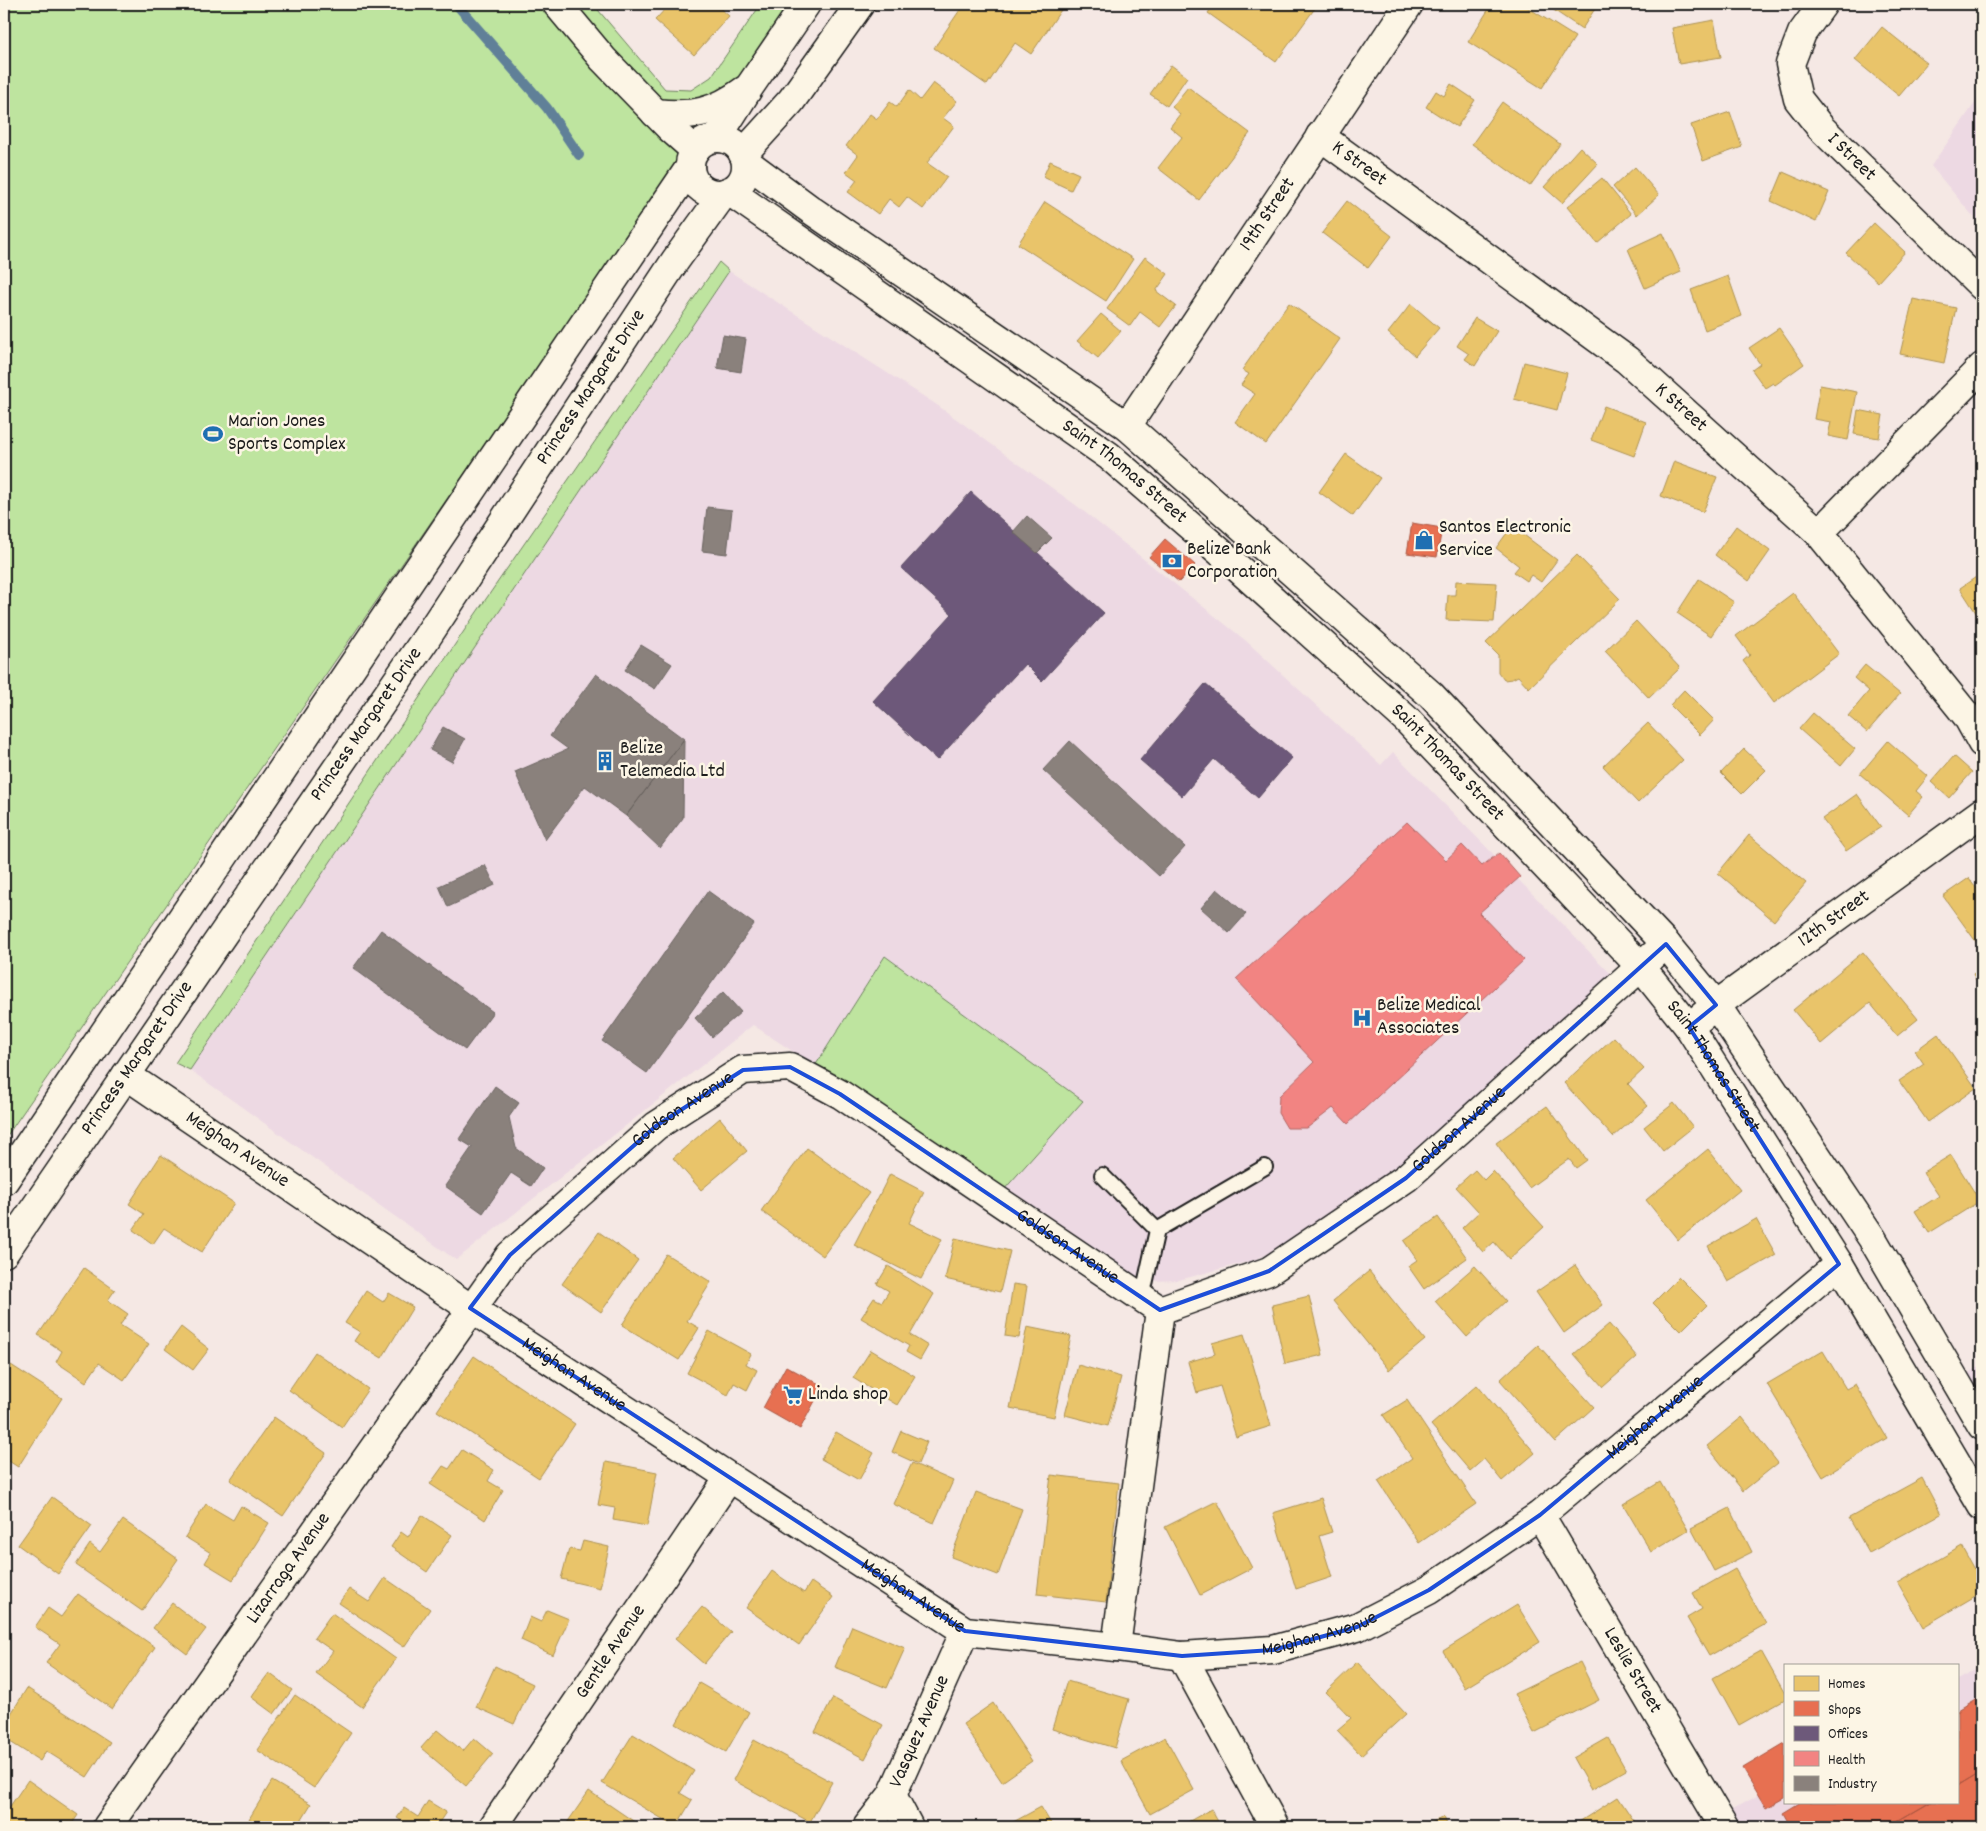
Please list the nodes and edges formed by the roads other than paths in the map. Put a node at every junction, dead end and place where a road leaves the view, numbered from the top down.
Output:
1 (557, 4) edge
2 (806, 4) edge
3 (860, 4) edge
4 (1408, 4) edge
5 (1823, 4) edge
6 (750, 86) junction
7 (655, 113) junction
8 (1320, 136) junction
9 (701, 151) junction
10 (744, 158) junction
11 (726, 192) junction
12 (1982, 286) edge
13 (1982, 367) edge
14 (1128, 426) junction
15 (1240, 526) junction
16 (1819, 533) junction
17 (1219, 551) junction
18 (1982, 743) edge
19 (1982, 812) edge
20 (1666, 944) junction
21 (1642, 967) junction
22 (1716, 1005) junction
23 (1689, 1026) junction
24 (126, 1074) junction
25 (1265, 1167) dead end
26 (1102, 1175) dead end
27 (4, 1181) edge
28 (1157, 1230) junction
29 (4, 1253) edge
30 (1839, 1264) junction
31 (1151, 1304) junction
32 (470, 1308) junction
33 (1982, 1426) edge
34 (728, 1478) junction
35 (1982, 1506) edge
36 (1540, 1515) junction
37 (965, 1631) junction
38 (1116, 1647) junction
39 (1182, 1656) junction
40 (892, 1795) junction
41 (107, 1827) edge
42 (493, 1827) edge
43 (867, 1827) edge
44 (909, 1827) edge
45 (1275, 1827) edge
46 (1724, 1827) edge

1 - 7 street
2 - 6 street, Princess Margaret Drive
3 - 10 street
4 - 8 street, 19th Street
5 - 12 street, I Street
6 - 7 street
6 - 9 street, Princess Margaret Drive
7 - 9 street
8 - 14 street, 19th Street
8 - 16 street, K Street
9 - 10 street
9 - 11 street
9 - 27 street, Princess Margaret Drive
10 - 11 street
10 - 14 street, Saint Thomas Street
11 - 17 street, Saint Thomas Street
11 - 24 street, Princess Margaret Drive
13 - 16 street
14 - 15 street, Saint Thomas Street
15 - 17 street
15 - 20 street, Saint Thomas Street
16 - 18 street, K Street
17 - 21 street, Saint Thomas Street
19 - 22 street, 12th Street
20 - 21 street, Goldson Avenue
20 - 22 street, Saint Thomas Street
21 - 23 street, Saint Thomas Street
21 - 31 street, Goldson Avenue
22 - 23 street, 12th Street
22 - 33 street, Saint Thomas Street
23 - 30 street, Saint Thomas Street
24 - 29 street, Princess Margaret Drive
24 - 32 street, Meighan Avenue
25 - 28 lane
26 - 28 lane
28 - 31 lane
30 - 35 street, Saint Thomas Street
30 - 36 street, Meighan Avenue
31 - 32 street, Goldson Avenue
31 - 38 street
32 - 34 street, Meighan Avenue
32 - 41 street, Lizarraga Avenue
34 - 37 street, Meighan Avenue
34 - 42 street, Gentle Avenue
36 - 39 street, Meighan Avenue
36 - 46 street, Leslie Street
37 - 38 street, Meighan Avenue
37 - 40 street, Vasquez Avenue
38 - 39 street, Meighan Avenue
39 - 45 street
40 - 43 street, Vasquez Avenue
40 - 44 street

